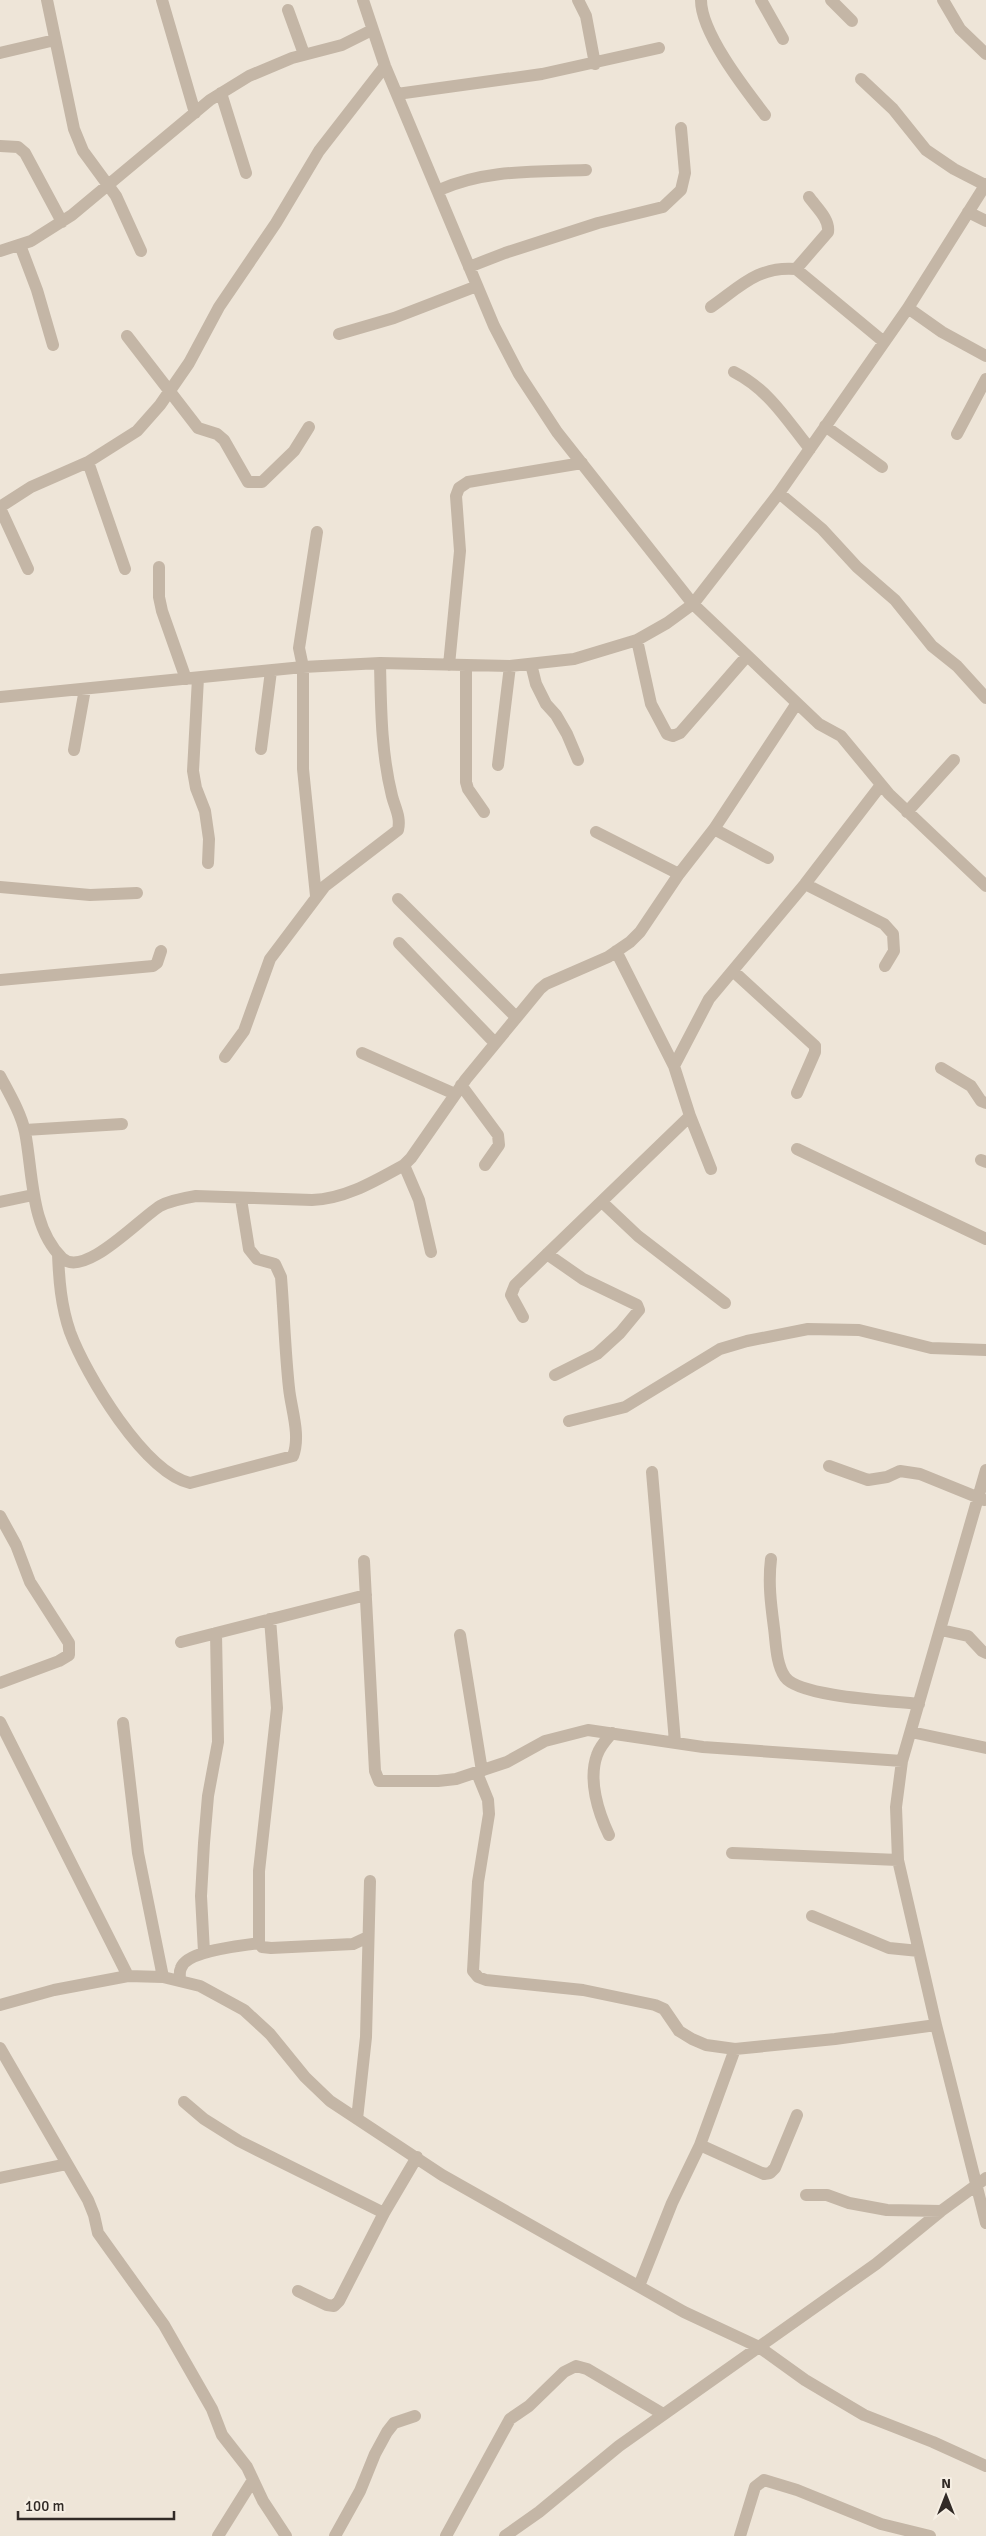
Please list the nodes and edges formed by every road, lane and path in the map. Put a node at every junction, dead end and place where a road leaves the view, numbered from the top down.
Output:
1 (47, 0) edge
2 (162, 0) edge
3 (363, 0) edge
4 (578, 0) edge
5 (702, 0) edge
6 (761, 0) edge
7 (831, 0) edge
8 (943, 0) edge
9 (288, 10) dead end
10 (852, 21) dead end
11 (372, 30) junction
12 (783, 39) dead end
13 (55, 40) junction
14 (659, 48) dead end
15 (0, 53) edge
16 (304, 54) junction
17 (986, 54) edge
18 (594, 64) junction
19 (385, 66) junction
20 (861, 80) dead end
21 (221, 93) junction
22 (397, 94) junction
23 (195, 113) junction
24 (765, 115) dead end
25 (681, 128) dead end
26 (0, 146) edge
27 (586, 170) dead end
28 (246, 173) dead end
29 (986, 184) edge
30 (107, 185) junction
31 (439, 190) junction
32 (809, 198) dead end
33 (968, 212) junction
34 (986, 221) edge
35 (62, 222) junction
36 (20, 245) junction
37 (0, 250) edge
38 (141, 251) dead end
39 (469, 267) junction
40 (796, 269) junction
41 (478, 286) junction
42 (711, 307) dead end
43 (908, 308) junction
44 (339, 334) dead end
45 (127, 336) dead end
46 (884, 342) junction
47 (53, 345) dead end
48 (986, 356) edge
49 (734, 372) dead end
50 (986, 380) edge
51 (169, 389) junction
52 (825, 426) junction
53 (309, 427) dead end
54 (956, 434) dead end
55 (810, 448) junction
56 (88, 462) junction
57 (582, 463) junction
58 (882, 467) dead end
59 (779, 493) junction
60 (0, 507) edge
61 (317, 532) dead end
62 (158, 567) dead end
63 (125, 569) dead end
64 (28, 570) dead end
65 (693, 604) junction
66 (637, 640) junction
67 (747, 656) junction
68 (380, 664) junction
69 (531, 664) junction
70 (450, 665) junction
71 (466, 666) junction
72 (510, 666) junction
73 (303, 668) junction
74 (271, 671) junction
75 (192, 678) junction
76 (982, 686) edge
77 (85, 689) junction
78 (0, 697) edge
79 (986, 698) edge
80 (797, 703) junction
81 (261, 749) dead end
82 (74, 750) dead end
83 (578, 760) dead end
84 (954, 760) dead end
85 (498, 765) dead end
86 (881, 785) junction
87 (484, 812) dead end
88 (907, 812) junction
89 (714, 829) junction
90 (596, 832) dead end
91 (768, 858) dead end
92 (208, 863) dead end
93 (679, 874) junction
94 (805, 884) junction
95 (986, 886) edge
96 (0, 887) edge
97 (137, 892) dead end
98 (316, 896) junction
99 (398, 899) dead end
100 (398, 943) dead end
101 (161, 951) dead end
102 (616, 951) junction
103 (885, 966) dead end
104 (733, 971) junction
105 (0, 980) edge
106 (516, 1017) junction
107 (495, 1043) junction
108 (362, 1053) dead end
109 (225, 1057) dead end
110 (674, 1066) junction
111 (941, 1068) dead end
112 (0, 1076) edge
113 (458, 1089) junction
114 (797, 1093) dead end
115 (986, 1103) edge
116 (690, 1116) junction
117 (122, 1124) dead end
118 (25, 1130) junction
119 (798, 1150) dead end
120 (404, 1165) junction
121 (485, 1165) dead end
122 (711, 1169) dead end
123 (33, 1196) junction
124 (241, 1199) junction
125 (0, 1202) edge
126 (602, 1202) junction
127 (986, 1239) edge
128 (431, 1252) dead end
129 (58, 1254) junction
130 (547, 1254) junction
131 (725, 1303) dead end
132 (523, 1317) dead end
133 (986, 1350) edge
134 (555, 1375) dead end
135 (569, 1421) dead end
136 (829, 1466) dead end
137 (986, 1470) edge
138 (652, 1472) dead end
139 (982, 1500) edge
140 (0, 1516) edge
141 (771, 1559) dead end
142 (364, 1561) dead end
143 (366, 1595) junction
144 (270, 1619) junction
145 (941, 1630) junction
146 (216, 1633) junction
147 (460, 1635) dead end
148 (181, 1642) dead end
149 (986, 1653) edge
150 (0, 1683) edge
151 (919, 1704) junction
152 (0, 1722) edge
153 (123, 1723) dead end
154 (911, 1732) junction
155 (612, 1733) junction
156 (675, 1742) junction
157 (986, 1748) edge
158 (902, 1761) junction
159 (480, 1772) junction
160 (609, 1835) dead end
161 (732, 1853) dead end
162 (898, 1860) junction
163 (370, 1881) dead end
164 (812, 1916) dead end
165 (368, 1936) junction
166 (259, 1943) junction
167 (353, 1944) junction
168 (919, 1950) junction
169 (204, 1952) junction
170 (367, 1952) junction
171 (128, 1976) junction
172 (163, 1977) junction
173 (180, 1980) junction
174 (0, 2005) edge
175 (936, 2025) junction
176 (0, 2048) edge
177 (735, 2049) junction
178 (184, 2102) dead end
179 (797, 2115) dead end
180 (357, 2119) junction
181 (700, 2145) junction
182 (59, 2149) junction
183 (417, 2157) junction
184 (68, 2164) junction
185 (52, 2166) junction
186 (0, 2178) edge
187 (982, 2182) edge
188 (806, 2195) dead end
189 (941, 2211) junction
190 (384, 2213) junction
191 (986, 2223) edge
192 (639, 2286) junction
193 (298, 2291) dead end
194 (759, 2347) junction
195 (663, 2414) junction
196 (415, 2416) dead end
197 (986, 2466) edge
198 (253, 2480) junction
199 (880, 2530) edge
200 (218, 2536) edge
201 (286, 2536) edge
202 (335, 2536) edge
203 (446, 2536) edge
204 (505, 2536) edge
205 (740, 2536) edge
206 (930, 2536) edge

1 - 13 street
2 - 23 street
3 - 11 street
4 - 18 street
5 - 24 street
6 - 12 street
7 - 10 street
8 - 17 street
9 - 16 street
11 - 16 street
11 - 19 street
13 - 15 street
13 - 30 street
14 - 18 street
16 - 21 street
18 - 22 street
19 - 22 street
19 - 51 street
20 - 29 street
21 - 23 street
21 - 28 street
22 - 31 street
23 - 30 street
25 - 39 street
26 - 35 street
27 - 31 street
29 - 33 street
30 - 35 street
30 - 38 street
31 - 39 street
32 - 40 street
33 - 34 street
33 - 43 street
35 - 36 street
36 - 37 street
36 - 47 street
39 - 41 street
40 - 42 street
40 - 46 street
41 - 44 street
41 - 57 street
43 - 46 street
43 - 48 street
45 - 51 street
46 - 52 street
49 - 55 street
50 - 54 street
51 - 53 street
51 - 56 street
52 - 55 street
52 - 58 street
55 - 59 street
56 - 60 street
56 - 63 street
57 - 65 street
57 - 70 street
59 - 65 street
59 - 76 street
60 - 64 street
61 - 73 street
62 - 75 street
65 - 66 street
65 - 67 street
66 - 67 street
66 - 69 street
67 - 80 street
68 - 70 street
68 - 73 street
68 - 98 street
69 - 72 street
69 - 83 street
70 - 71 street
71 - 72 street
71 - 87 street
72 - 85 street
73 - 74 street
73 - 98 street
74 - 75 street
74 - 81 street
75 - 77 street
75 - 92 street
76 - 79 street
77 - 78 street
77 - 82 street
80 - 86 street
80 - 89 street
84 - 88 street
86 - 88 street
86 - 94 street
88 - 95 street
89 - 91 street
89 - 93 street
90 - 93 street
93 - 102 street
94 - 103 street
94 - 104 street
96 - 97 street
98 - 109 street
99 - 106 street
100 - 107 street
101 - 105 street
102 - 106 street
102 - 110 street
104 - 110 street
104 - 114 street
106 - 107 street
107 - 113 street
108 - 113 street
110 - 116 street
111 - 115 street
112 - 118 street
113 - 120 street
113 - 121 street
116 - 122 street
116 - 126 street
117 - 118 street
118 - 123 street
119 - 127 street
120 - 124 street
120 - 128 street
123 - 125 street
123 - 129 street
124 - 129 street
124 - 129 street
126 - 130 street
126 - 131 street
130 - 132 street
130 - 134 street
133 - 135 street
136 - 139 street
137 - 139 street
138 - 156 street
139 - 145 street
140 - 150 street
141 - 151 street
142 - 143 street
143 - 144 street
143 - 159 street
144 - 146 street
144 - 166 street
145 - 149 street
145 - 151 street
146 - 148 street
146 - 169 street
147 - 159 street
151 - 154 street
152 - 171 street
153 - 172 street
154 - 157 street
154 - 158 street
155 - 156 street
155 - 159 street
155 - 160 street
156 - 158 street
158 - 162 street
159 - 177 street
161 - 162 street
162 - 168 street
163 - 165 street
164 - 168 street
165 - 167 street
165 - 170 street
166 - 167 street
166 - 169 street
167 - 170 street
168 - 175 street
169 - 173 street
170 - 180 street
171 - 172 street
171 - 174 street
172 - 173 street
173 - 180 street
175 - 177 street
175 - 187 street
176 - 182 street
177 - 181 street
178 - 190 street
179 - 181 street
180 - 183 street
181 - 192 street
182 - 184 street
182 - 185 street
183 - 190 street
183 - 192 street
184 - 185 street
184 - 198 street
185 - 186 street
187 - 189 street
187 - 191 street
188 - 189 street
189 - 194 street
190 - 193 street
192 - 194 street
194 - 195 street
194 - 197 street
195 - 203 street
195 - 204 street
196 - 202 street
198 - 200 street
198 - 201 street
199 - 205 street
199 - 206 street

